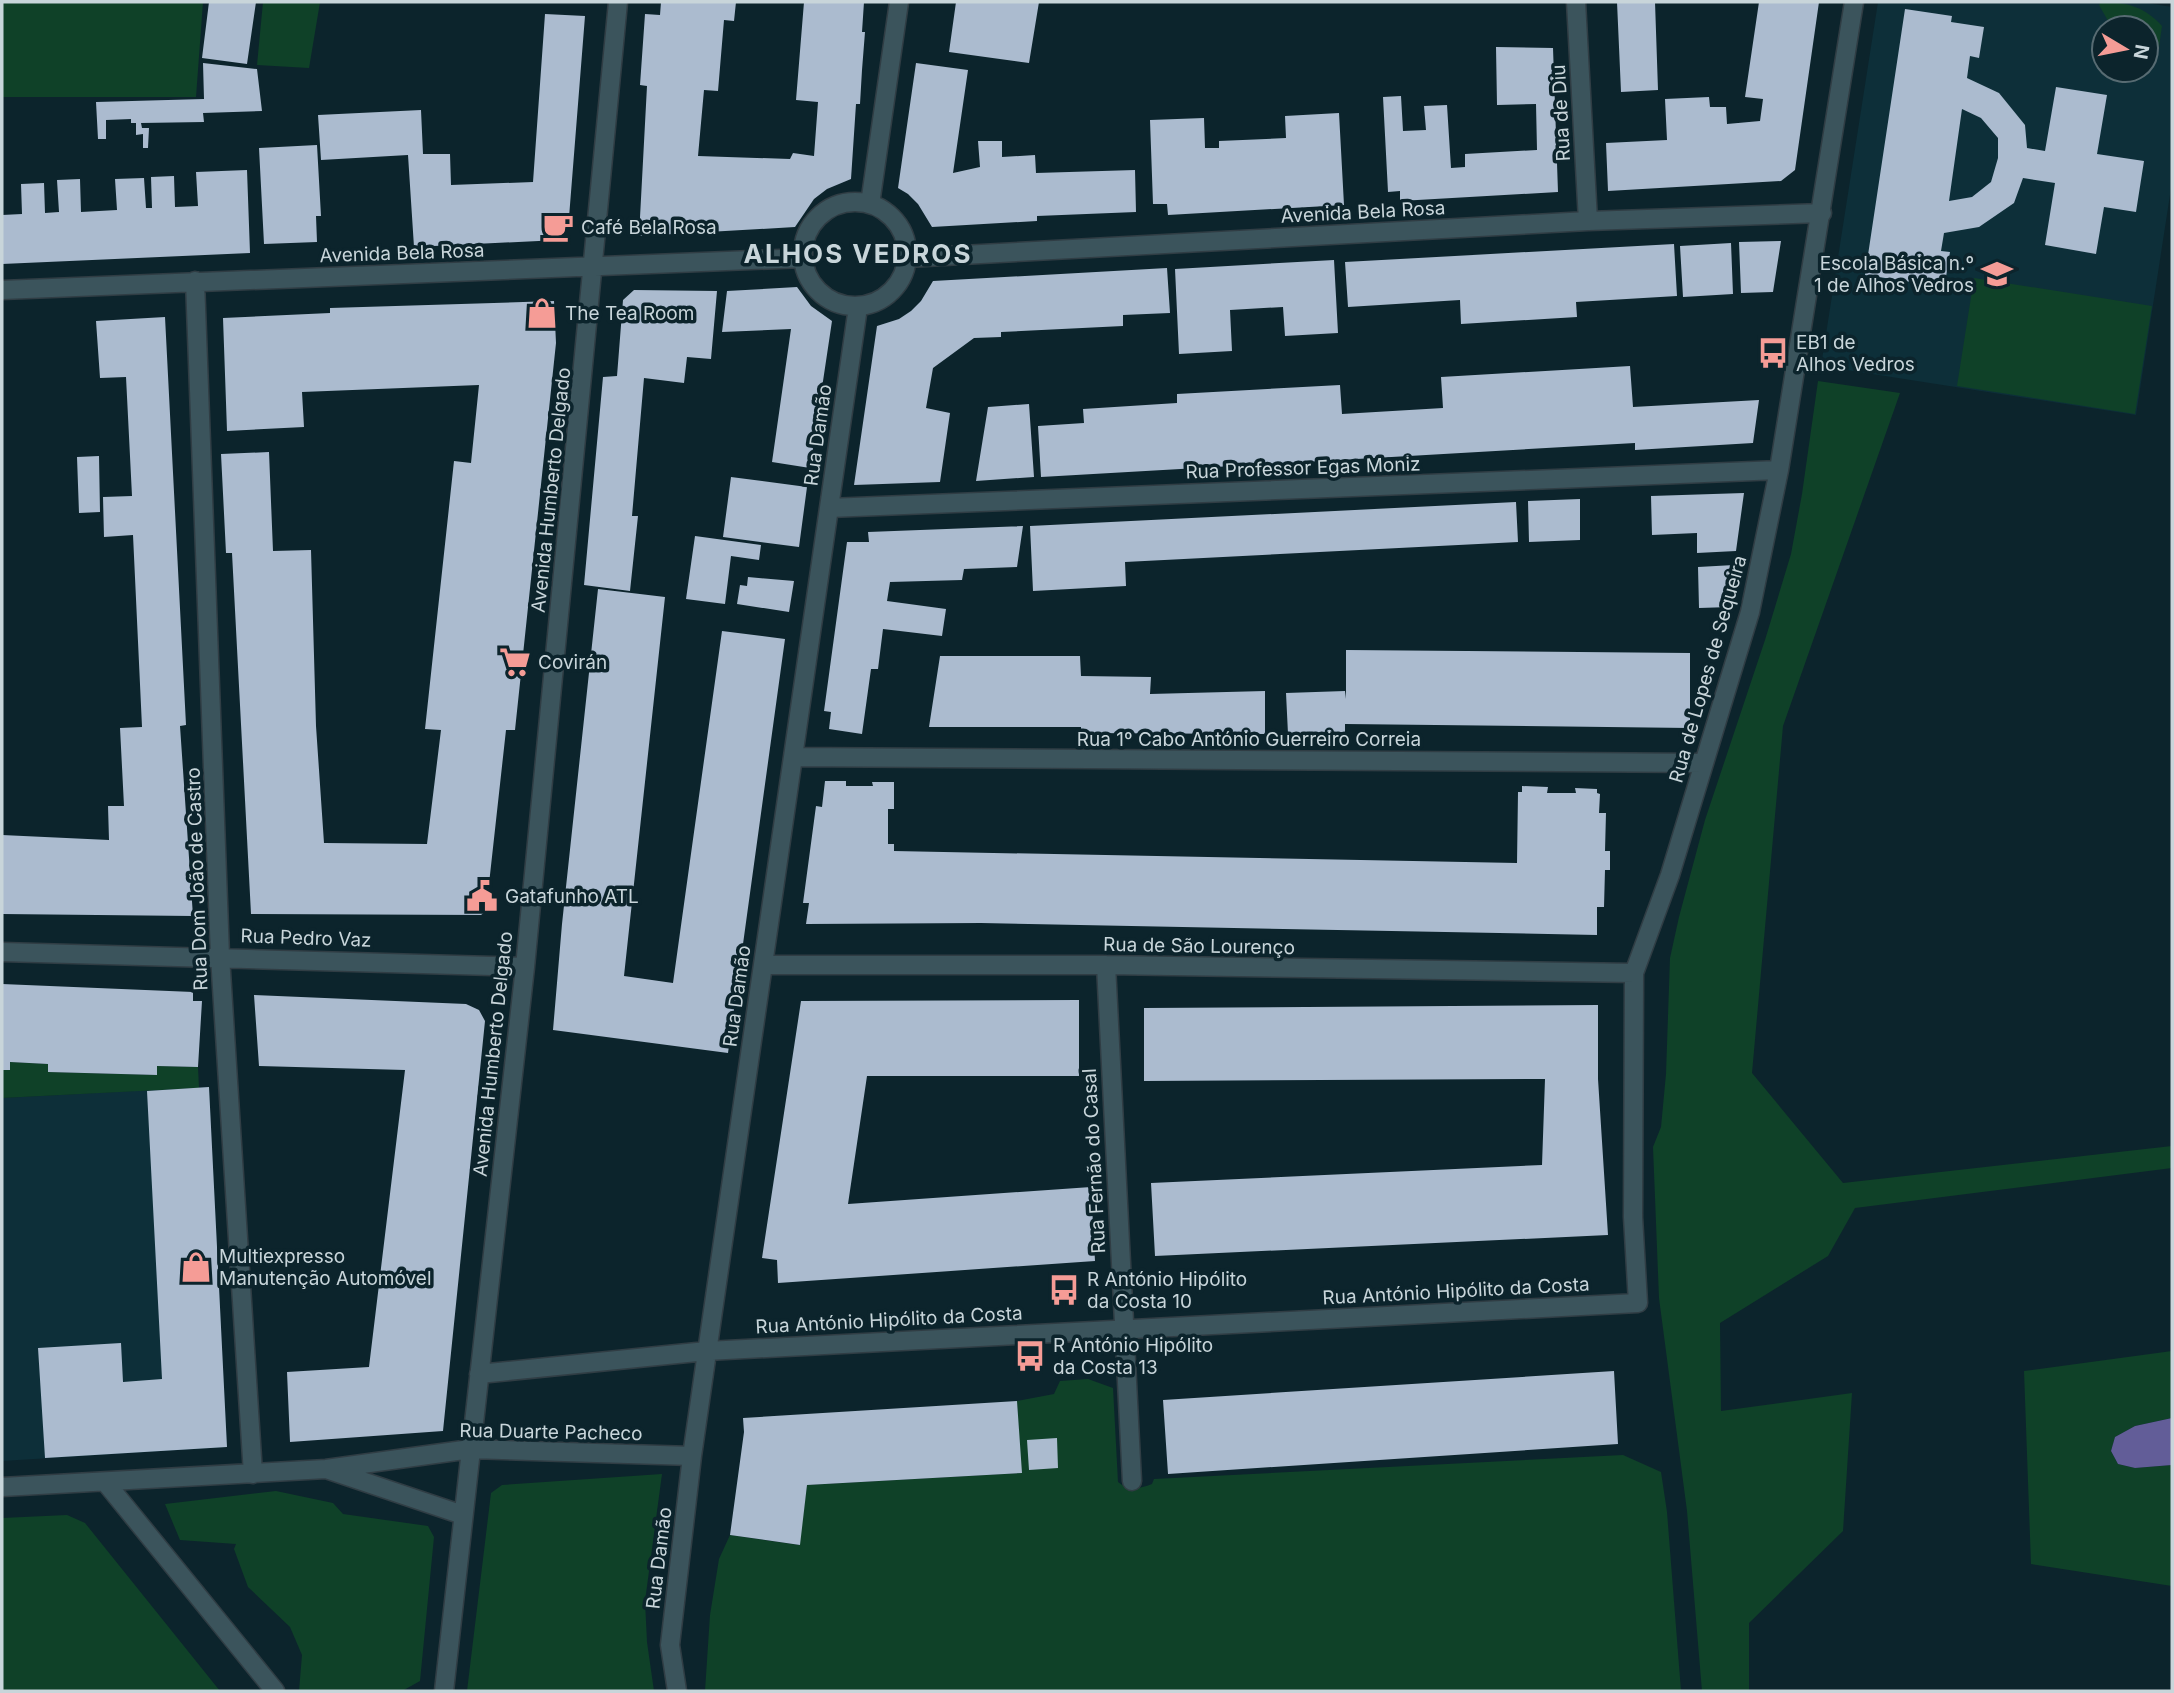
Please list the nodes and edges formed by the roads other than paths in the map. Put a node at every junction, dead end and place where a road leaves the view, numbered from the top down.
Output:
1 (618, 2) edge
2 (899, 2) edge
3 (1576, 2) edge
4 (1854, 2) edge
5 (870, 204) junction
6 (1822, 213) junction
7 (1588, 221) junction
8 (803, 258) junction
9 (907, 258) junction
10 (594, 268) junction
11 (195, 281) junction
12 (2, 290) edge
13 (858, 307) junction
14 (1779, 470) junction
15 (829, 508) junction
16 (793, 758) junction
17 (1704, 762) junction
18 (2, 952) edge
19 (220, 956) junction
20 (763, 964) junction
21 (1106, 965) junction
22 (525, 967) junction
23 (1634, 973) junction
24 (1638, 1303) joint
25 (1123, 1328) junction
26 (707, 1352) junction
27 (479, 1374) junction
28 (471, 1449) junction
29 (692, 1456) junction
30 (326, 1469) junction
31 (253, 1474) junction
32 (1132, 1481) dead end
33 (106, 1483) junction
34 (2, 1487) edge
35 (463, 1515) junction
36 (275, 1691) edge
37 (444, 1691) edge
38 (677, 1691) edge

1 - 10 street, Avenida Humberto Delgado
2 - 5 street
3 - 7 street, Rua de Diu
4 - 6 street, Rua de Lopes de Sequeira
5 - 8 street
5 - 9 street
6 - 7 street, Avenida Bela Rosa
6 - 14 street, Rua de Lopes de Sequeira
7 - 9 street, Avenida Bela Rosa
8 - 10 street, Avenida Bela Rosa
8 - 13 street
9 - 13 street
10 - 11 street, Avenida Bela Rosa
10 - 22 street, Avenida Humberto Delgado
11 - 12 street, Avenida Bela Rosa
11 - 19 street, Rua Dom João de Castro
13 - 15 street, Rua Damão
14 - 15 street, Rua Professor Egas Moniz
14 - 17 street, Rua de Lopes de Sequeira
15 - 16 street, Rua Damão
16 - 17 street, Rua 1º Cabo António Guerreiro Correia
16 - 20 street, Rua Damão
17 - 23 street, Rua de Lopes de Sequeira
18 - 19 street, Rua Pedro Vaz
19 - 22 street, Rua Pedro Vaz
19 - 31 street, Rua Dom João de Castro
20 - 21 street, Rua de São Lourenço
20 - 26 street, Rua Damão
21 - 23 street, Rua de São Lourenço
21 - 25 street, Rua Fernão do Casal
22 - 27 street, Avenida Humberto Delgado
23 - 24 street, Rua de Lopes de Sequeira
24 - 25 street, Rua António Hipólito da Costa
25 - 26 street, Rua António Hipólito da Costa
25 - 32 street, Rua Fernão do Casal
26 - 27 street, Rua António Hipólito da Costa
26 - 29 street, Rua Damão
27 - 28 street, Avenida Humberto Delgado
28 - 29 street, Rua Duarte Pacheco
28 - 30 street, Rua Duarte Pacheco
28 - 35 street, Avenida Humberto Delgado
29 - 38 street, Rua Damão
30 - 31 street, Rua Duarte Pacheco
30 - 35 street, Rua Duarte Pacheco
31 - 33 street, Rua Duarte Pacheco
33 - 34 street, Rua Duarte Pacheco
33 - 36 street
35 - 37 street, Avenida Humberto Delgado

